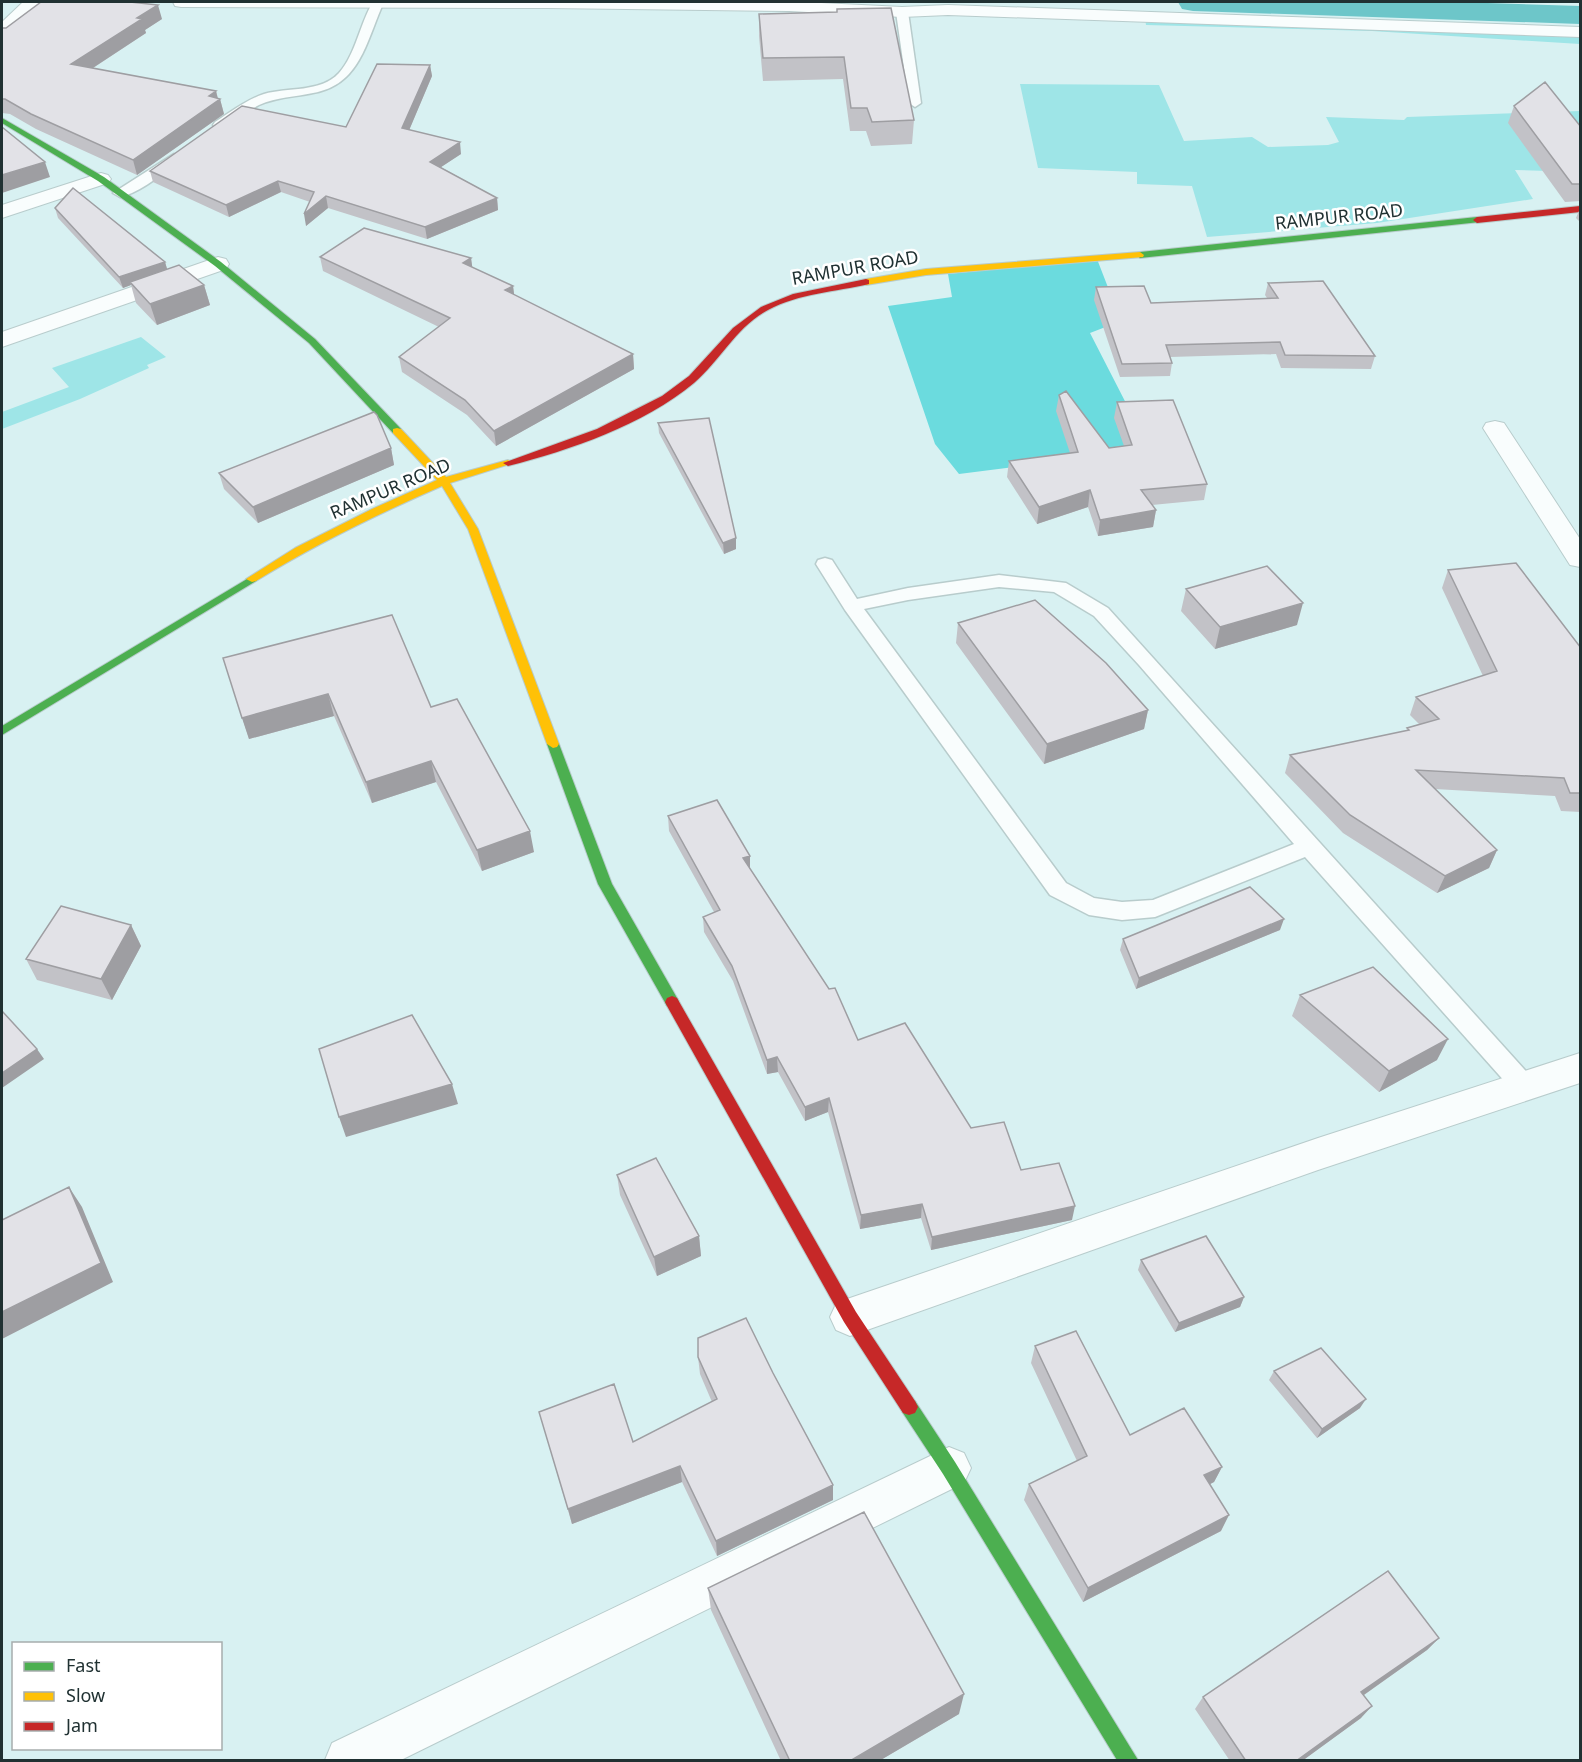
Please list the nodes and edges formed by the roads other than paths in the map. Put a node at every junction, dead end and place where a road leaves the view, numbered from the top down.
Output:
1 (32, 2) edge
2 (181, 2) edge
3 (377, 4) junction
4 (902, 12) junction
5 (2, 31) edge
6 (1581, 33) edge
7 (915, 103) dead end
8 (2, 120) edge
9 (208, 134) edge
10 (181, 154) edge
11 (101, 179) junction
12 (120, 193) junction
13 (1581, 208) edge
14 (2, 212) edge
15 (218, 264) junction
16 (2, 340) edge
17 (1495, 428) dead end
18 (444, 482) junction
19 (1581, 559) edge
20 (825, 564) dead end
21 (852, 606) junction
22 (2, 731) edge
23 (1309, 847) junction
24 (1581, 1068) edge
25 (1524, 1086) junction
26 (850, 1317) junction
27 (949, 1468) junction
28 (349, 1761) edge
29 (1128, 1761) edge

1 - 5 street
2 - 3 street
3 - 4 street
3 - 9 lane
4 - 6 street
4 - 7 lane
8 - 11 street
10 - 12 lane
11 - 12 street
11 - 14 street
12 - 15 street
13 - 18 street, RAMPUR ROAD
15 - 16 street
15 - 18 street
17 - 19 street
18 - 22 street, RAMPUR ROAD
18 - 26 street
20 - 21 lane
21 - 23 lane
21 - 23 lane
23 - 25 lane
24 - 25 street
25 - 26 street
26 - 27 street
27 - 28 street
27 - 29 street

